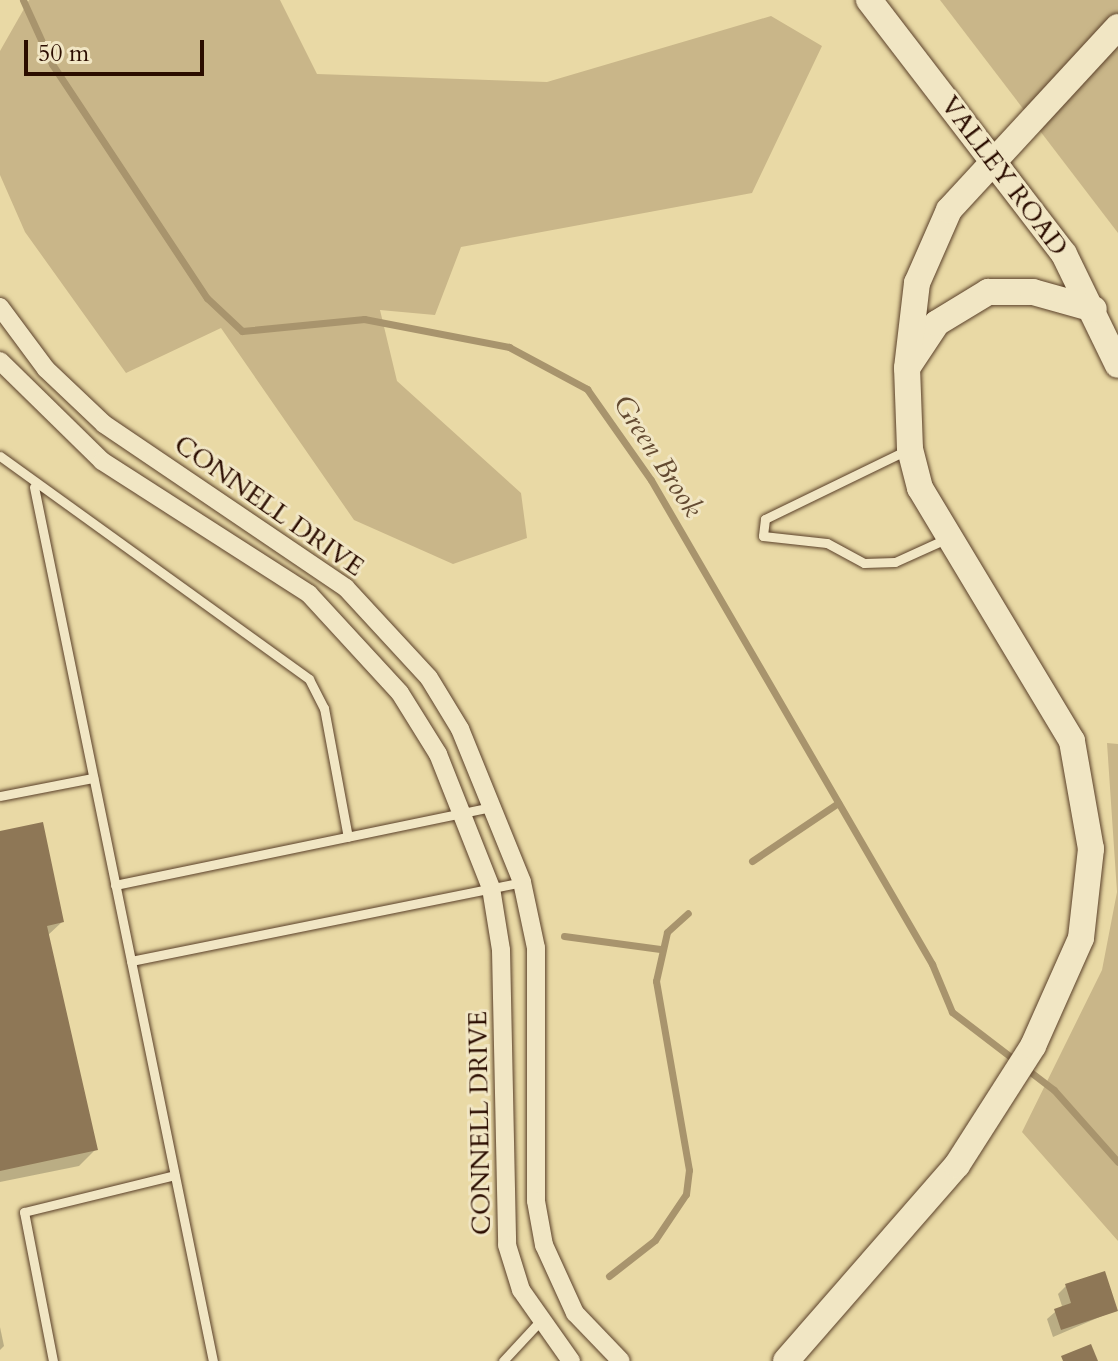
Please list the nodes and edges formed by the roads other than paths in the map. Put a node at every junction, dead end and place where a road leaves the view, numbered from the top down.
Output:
1 (869, 0) edge
2 (1118, 27) edge
3 (992, 157) junction
4 (0, 307) edge
5 (1094, 309) junction
6 (0, 361) edge
7 (1118, 365) edge
8 (907, 368) junction
9 (910, 449) junction
10 (0, 456) edge
11 (34, 487) junction
12 (947, 539) junction
13 (93, 778) junction
14 (0, 796) edge
15 (495, 806) junction
16 (465, 813) junction
17 (348, 837) junction
18 (522, 882) junction
19 (115, 885) junction
20 (491, 888) junction
21 (131, 961) junction
22 (175, 1175) junction
23 (540, 1321) junction
24 (785, 1358) edge
25 (53, 1361) edge
26 (213, 1361) edge
27 (503, 1361) edge
28 (571, 1361) edge
29 (621, 1361) edge

1 - 3 main road, VALLEY ROAD
2 - 3 main road
3 - 5 main road, VALLEY ROAD
3 - 8 main road
4 - 15 street, CONNELL DRIVE
5 - 7 main road, VALLEY ROAD
5 - 8 main road
6 - 16 street, CONNELL DRIVE
8 - 9 main road
9 - 12 main road
9 - 12 lane
10 - 11 lane
11 - 13 lane
11 - 17 lane
12 - 24 main road
13 - 14 lane
13 - 19 lane
15 - 16 lane
15 - 18 street, CONNELL DRIVE
16 - 17 lane
16 - 20 street, CONNELL DRIVE
17 - 19 lane
18 - 20 lane
18 - 29 street, CONNELL DRIVE
19 - 21 lane
20 - 21 lane
20 - 23 street, CONNELL DRIVE
21 - 22 lane
22 - 25 lane
22 - 26 lane
23 - 27 lane
23 - 28 street, CONNELL DRIVE

